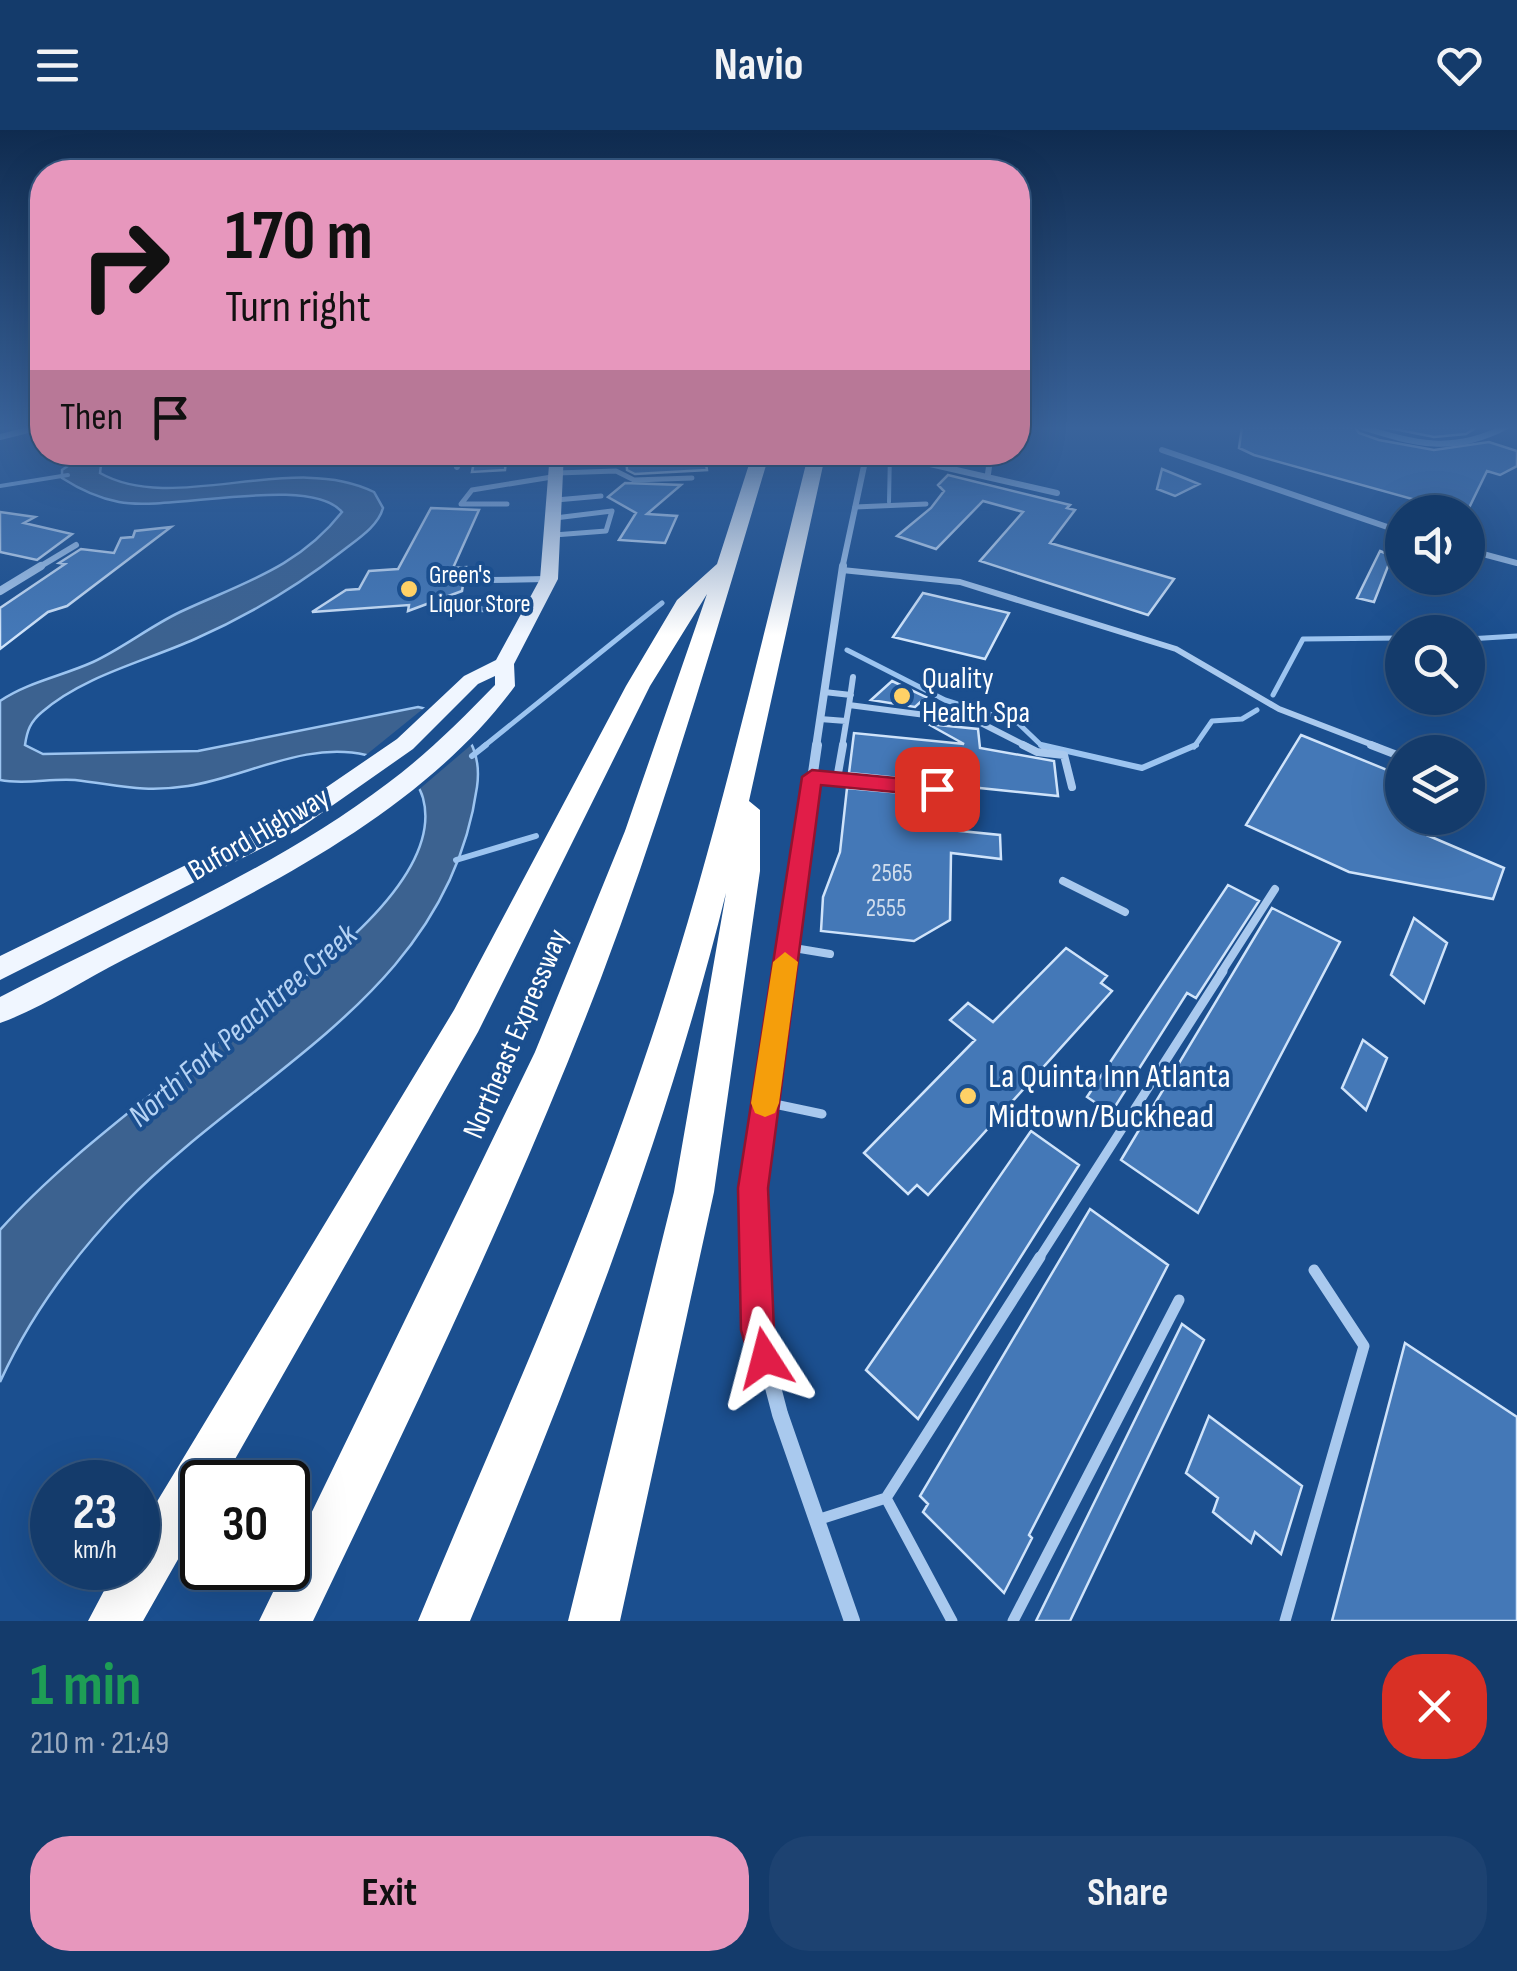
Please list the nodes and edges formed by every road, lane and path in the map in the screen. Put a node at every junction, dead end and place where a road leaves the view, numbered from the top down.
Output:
1 (467, 497) edge
2 (556, 497) edge
3 (599, 497) edge
4 (747, 497) edge
5 (807, 497) edge
6 (857, 497) edge
7 (1298, 497) edge
8 (506, 504) dead end
9 (926, 504) dead end
10 (855, 507) junction
11 (555, 518) junction
12 (1385, 526) edge
13 (76, 545) dead end
14 (1485, 555) edge
15 (1517, 564) edge
16 (724, 567) junction
17 (842, 570) junction
18 (548, 579) junction
19 (491, 580) dead end
20 (0, 591) edge
21 (476, 609) dead end
22 (533, 611) junction
23 (504, 664) junction
24 (853, 676) dead end
25 (824, 692) junction
26 (851, 694) junction
27 (849, 706) junction
28 (820, 719) junction
29 (846, 722) junction
30 (1385, 750) edge
31 (746, 757) junction
32 (812, 777) junction
33 (837, 780) junction
34 (1072, 787) dead end
35 (937, 789) dead end
36 (1064, 881) dead end
37 (1276, 888) dead end
38 (1125, 912) dead end
39 (788, 947) junction
40 (830, 954) dead end
41 (0, 969) edge
42 (68, 973) junction
43 (0, 987) edge
44 (0, 1011) edge
45 (765, 1102) junction
46 (822, 1114) dead end
47 (1314, 1270) dead end
48 (1178, 1300) dead end
49 (886, 1498) junction
50 (818, 1520) junction
51 (114, 1621) edge
52 (284, 1621) edge
53 (444, 1621) edge
54 (594, 1621) edge
55 (852, 1621) edge
56 (952, 1621) edge
57 (1013, 1621) edge
58 (1285, 1621) edge

1 - 8 lane
2 - 11 main road, Buford Highway
3 - 11 lane
4 - 16 highway, Northeast Expressway
5 - 31 highway
6 - 10 street
7 - 12 street
9 - 10 lane
10 - 17 street
11 - 11 lane
11 - 18 main road, Buford Highway
13 - 20 street
14 - 15 street
16 - 51 highway
16 - 52 highway, Northeast Expressway
17 - 25 street
17 - 30 lane
18 - 19 lane
18 - 22 main road, Buford Highway
21 - 22 lane
22 - 23 main road, Buford Highway
23 - 41 main road, Buford Highway
23 - 42 main road, Buford Highway
24 - 26 lane
25 - 26 lane
25 - 28 street
26 - 27 lane
27 - 29 lane
27 - 34 lane
28 - 29 lane
28 - 32 street
29 - 33 lane
31 - 53 highway
31 - 54 highway
32 - 33 lane
32 - 39 street
33 - 35 lane
36 - 38 lane
37 - 49 lane
39 - 40 lane
39 - 45 street
42 - 43 main road
42 - 44 main road, Buford Highway
45 - 46 lane
45 - 50 street
47 - 58 lane
48 - 57 lane
49 - 50 lane
49 - 56 lane
50 - 55 street

